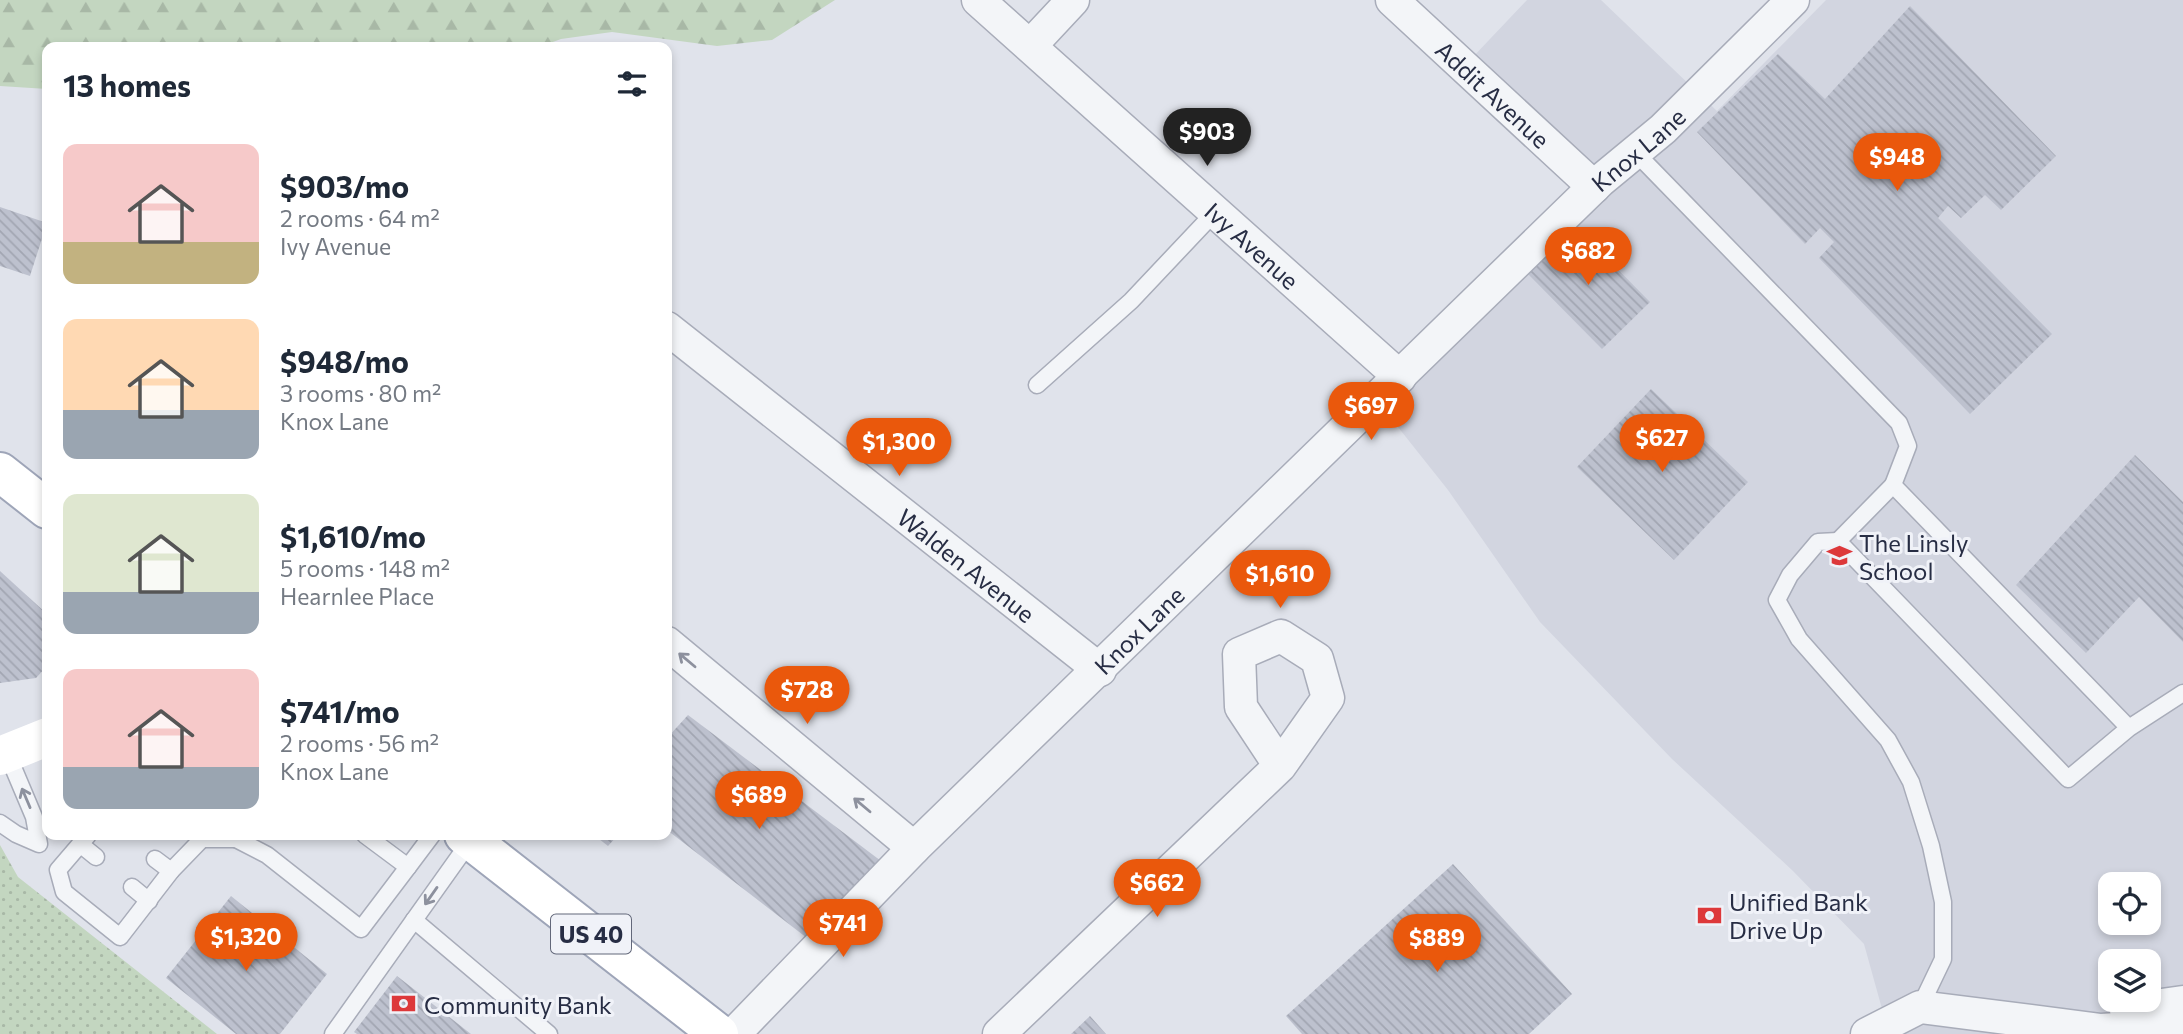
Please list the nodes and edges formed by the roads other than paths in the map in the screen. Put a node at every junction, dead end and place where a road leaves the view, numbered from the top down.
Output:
1 (978, 0) edge
2 (1073, 0) edge
3 (1392, 0) edge
4 (1793, 0) edge
5 (1031, 46) junction
6 (1634, 152) junction
7 (1594, 187) junction
8 (1216, 211) junction
9 (672, 332) edge
10 (1400, 377) junction
11 (1037, 385) dead end
12 (0, 472) edge
13 (1893, 485) junction
14 (42, 505) edge
15 (1838, 541) junction
16 (672, 647) edge
17 (1100, 670) junction
18 (2183, 693) edge
19 (2129, 728) junction
20 (42, 739) edge
21 (3, 755) edge
22 (1280, 766) dead end
23 (0, 823) edge
24 (84, 840) edge
25 (198, 840) edge
26 (243, 840) edge
27 (428, 840) edge
28 (465, 840) edge
29 (471, 840) edge
30 (370, 843) edge
31 (39, 844) junction
32 (282, 848) dead end
33 (914, 848) junction
34 (267, 855) junction
35 (96, 857) dead end
36 (155, 859) dead end
37 (408, 867) junction
38 (58, 870) junction
39 (171, 872) junction
40 (314, 873) dead end
41 (299, 881) junction
42 (132, 887) dead end
43 (149, 901) junction
44 (414, 920) junction
45 (2183, 1002) edge
46 (1920, 1007) junction
47 (2041, 1023) junction
48 (2183, 1025) edge
49 (333, 1034) edge
50 (549, 1034) edge
51 (719, 1034) edge
52 (734, 1034) edge
53 (999, 1034) edge
54 (1867, 1034) edge

1 - 5 street, Ivy Avenue
2 - 5 street
3 - 7 street, Addit Avenue
4 - 6 street, Knox Lane
5 - 8 street, Ivy Avenue
6 - 7 street, Knox Lane
6 - 13 lane
7 - 10 street, Knox Lane
8 - 10 street, Ivy Avenue
8 - 11 lane
9 - 17 street, Walden Avenue
10 - 17 street, Knox Lane
12 - 14 main road
13 - 15 lane
13 - 19 lane
15 - 19 lane
15 - 46 lane
33 -> 16 street
17 - 33 street, Knox Lane
18 - 19 lane
20 - 21 main road
31 -> 21 lane
22 - 53 street
23 - 31 lane
24 - 35 lane
24 - 38 lane
25 - 39 lane
26 - 34 lane
27 - 37 lane
28 -> 44 lane
29 - 51 main road, US 40
30 - 37 lane
31 - 38 lane
32 - 34 lane
33 - 52 street, Knox Lane
34 - 41 lane
36 - 39 lane
37 - 41 lane
38 - 43 lane
39 - 43 lane
40 - 41 lane
42 - 43 lane
44 - 49 lane
44 - 50 lane
45 - 47 street
46 - 47 street
46 - 54 street
47 - 48 street

